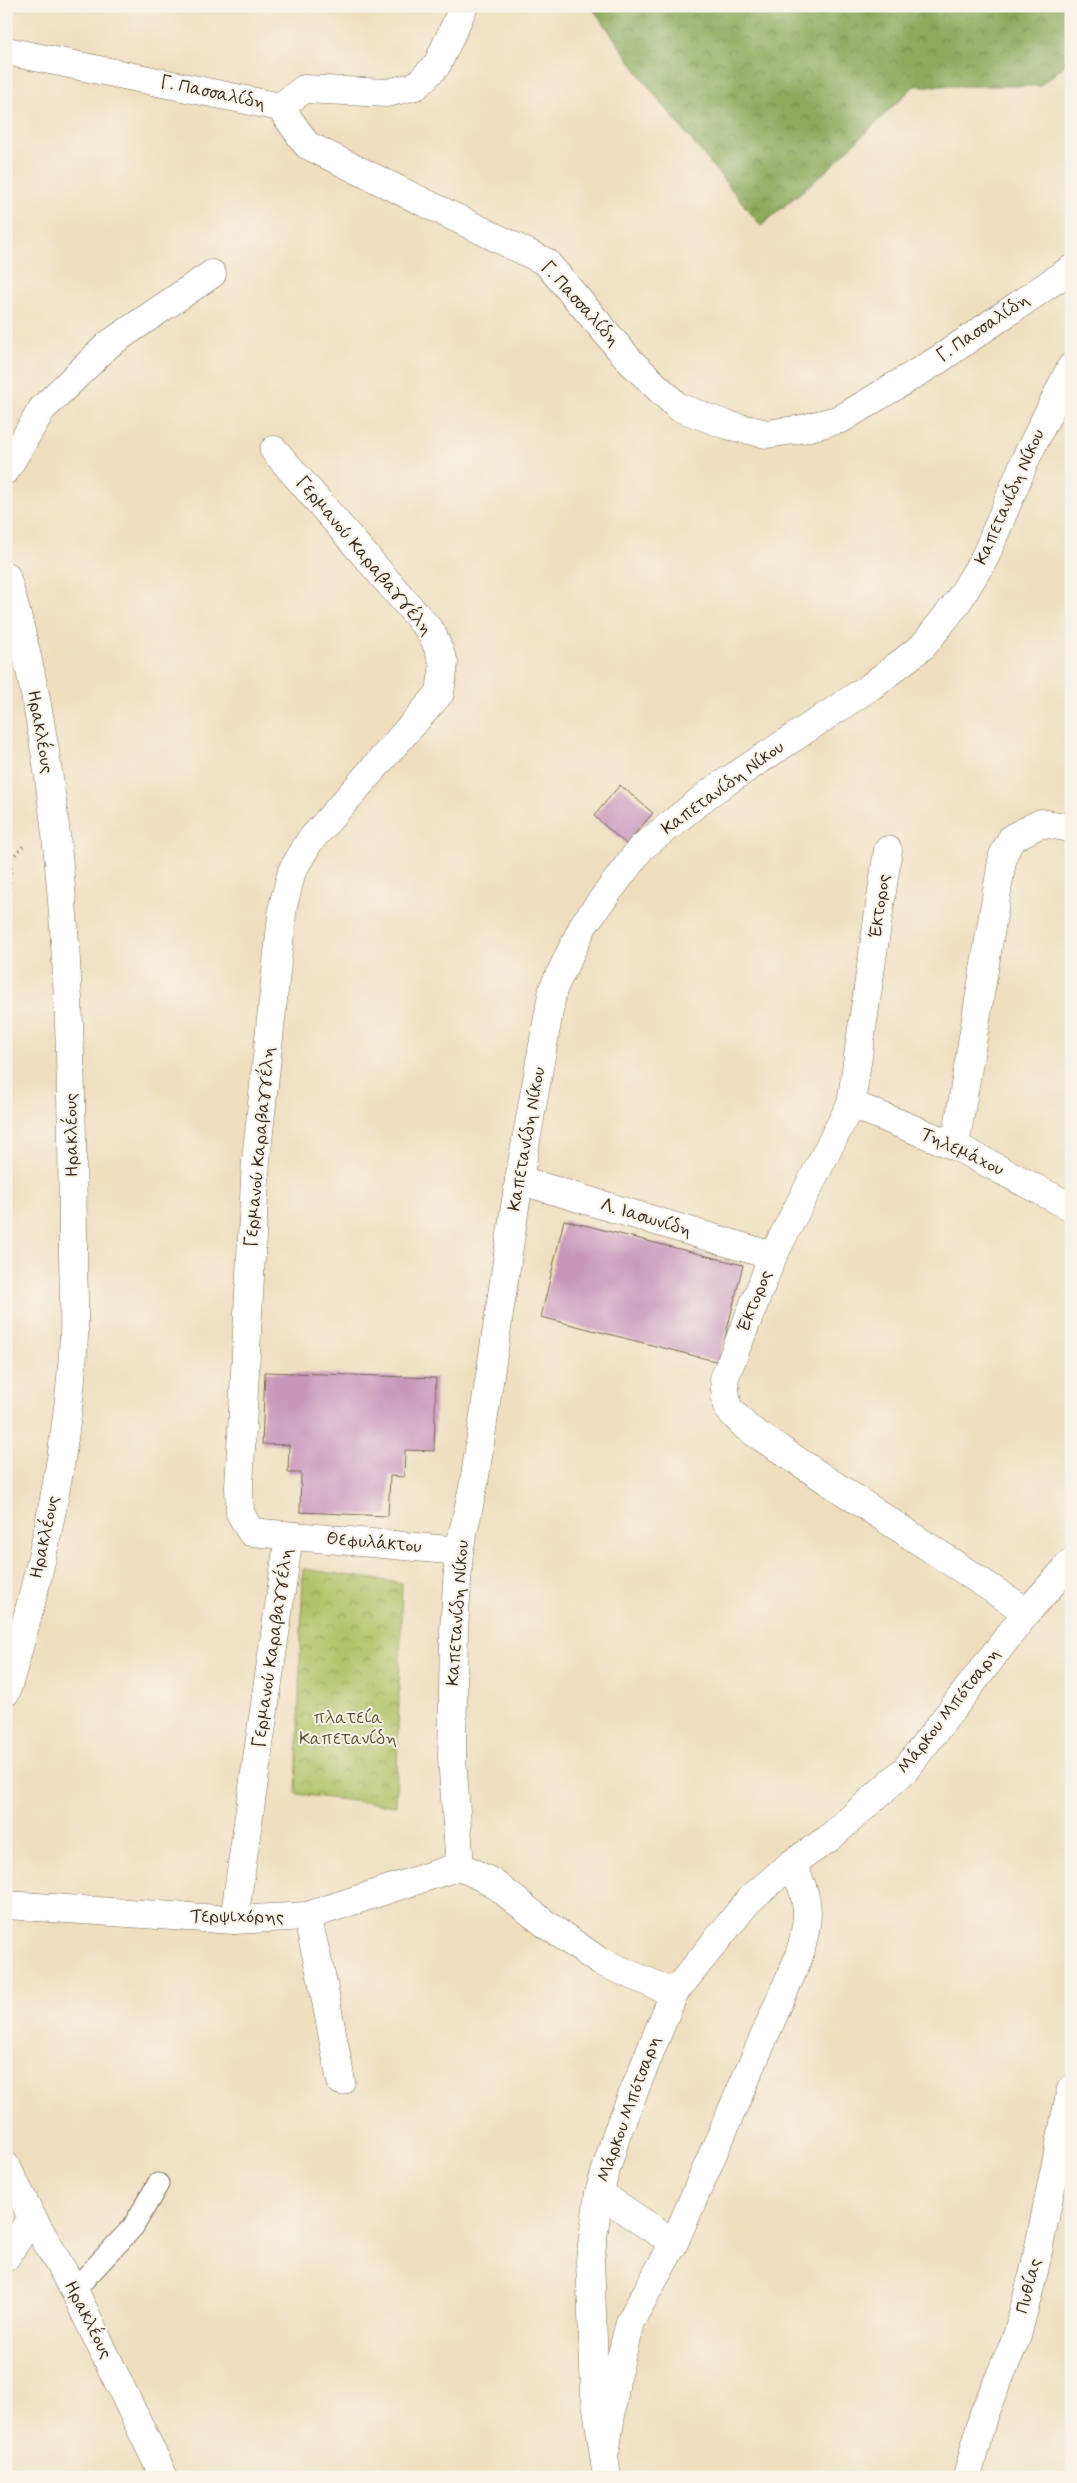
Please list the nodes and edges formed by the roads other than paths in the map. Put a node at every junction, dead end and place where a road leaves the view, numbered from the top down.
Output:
1 (464, 6) edge
2 (6, 51) edge
3 (280, 107) junction
4 (1071, 269) edge
5 (212, 274) dead end
6 (1071, 367) edge
7 (274, 450) dead end
8 (6, 470) edge
9 (6, 576) edge
10 (1071, 828) edge
11 (888, 850) dead end
12 (851, 1104) junction
13 (955, 1146) junction
14 (519, 1180) junction
15 (1071, 1207) edge
16 (773, 1256) junction
17 (288, 1536) junction
18 (459, 1551) junction
19 (1071, 1563) edge
20 (1027, 1612) junction
21 (6, 1692) edge
22 (791, 1864) junction
23 (460, 1866) junction
24 (6, 1905) edge
25 (307, 1916) junction
26 (234, 1920) junction
27 (674, 1993) junction
28 (341, 2081) dead end
29 (1071, 2089) edge
30 (6, 2166) edge
31 (158, 2184) dead end
32 (599, 2193) junction
33 (32, 2217) junction
34 (674, 2243) junction
35 (6, 2257) edge
36 (74, 2290) junction
37 (606, 2470) edge
38 (164, 2477) edge
39 (967, 2477) edge

1 - 3 street
2 - 3 street, Γ. Πασσαλίδη
3 - 4 street, Γ. Πασσαλίδη
5 - 8 street
6 - 14 street, Καπετανίδη Νίκου
7 - 17 street, Γερμανού Καραβαγγέλη
9 - 21 street, Ηρακλέους
10 - 13 street
11 - 12 street, Έκτορος
12 - 13 street, Τηλεμάχου
12 - 16 street, Έκτορος
13 - 15 street, Τηλεμάχου
14 - 16 street, Λ. Ιασωνίδη
14 - 18 street, Καπετανίδη Νίκου
16 - 20 street, Έκτορος
17 - 18 street, Θεφυλάκτου
17 - 26 street, Γερμανού Καραβαγγέλη
18 - 23 street, Καπετανίδη Νίκου
19 - 20 street, Μάρκου Μπότσαρη
20 - 22 street, Μάρκου Μπότσαρη
22 - 27 street, Μάρκου Μπότσαρη
22 - 34 street, Μάρκου Μπότσαρη
23 - 25 street, Τερψιχόρης
23 - 27 street
24 - 26 street, Τερψιχόρης
25 - 26 street, Τερψιχόρης
25 - 28 street
27 - 32 street, Μάρκου Μπότσαρη
29 - 39 street, Πυθίας
30 - 33 street, Ηρακλέους
31 - 36 lane
32 - 34 street
32 - 37 street, Μάρκου Μπότσαρη
33 - 35 street
33 - 36 street, Ηρακλέους
34 - 37 street, Μάρκου Μπότσαρη
36 - 38 street, Ηρακλέους

